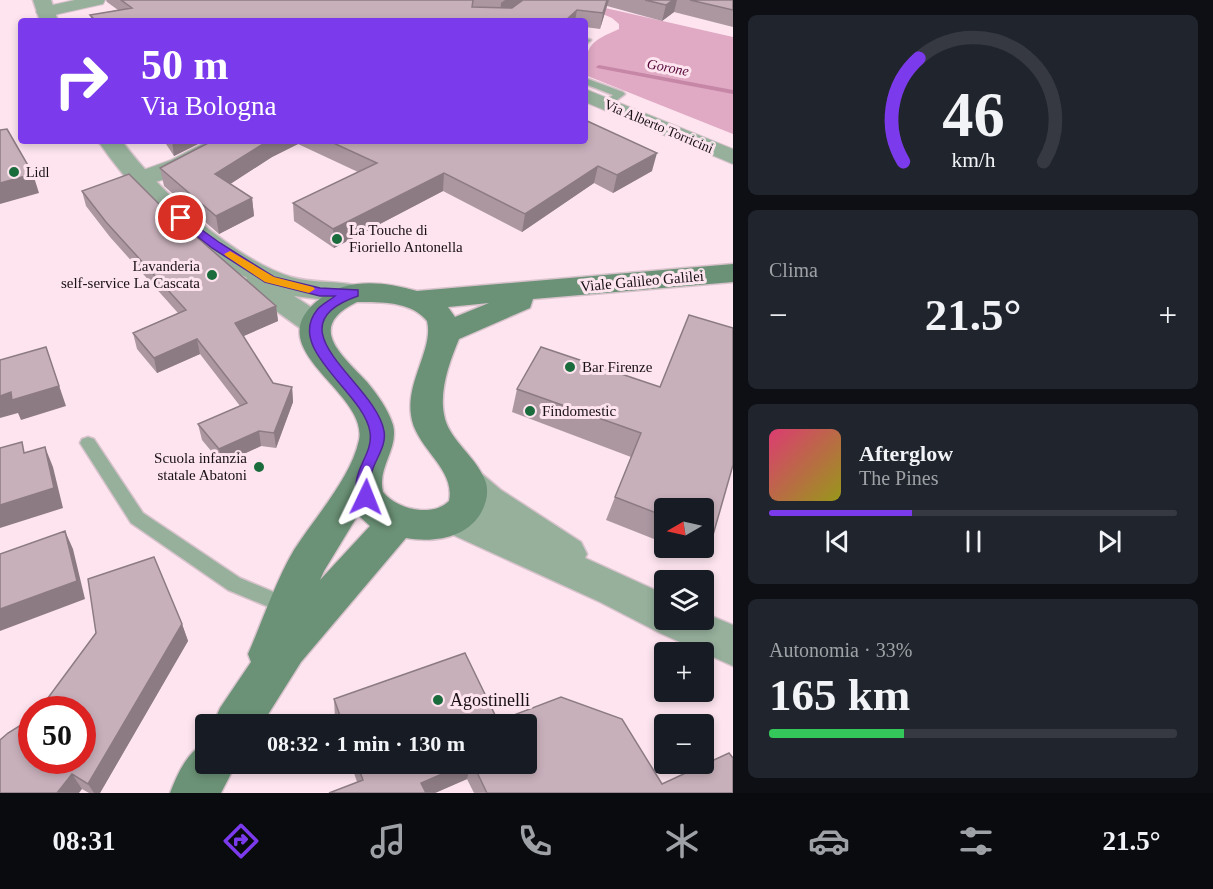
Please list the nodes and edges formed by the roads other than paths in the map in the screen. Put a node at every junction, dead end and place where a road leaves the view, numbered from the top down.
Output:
1 (97, 0) edge
2 (46, 11) edge
3 (588, 82) edge
4 (588, 87) edge
5 (588, 96) edge
6 (614, 98) junction
7 (112, 144) edge
8 (219, 144) edge
9 (733, 147) edge
10 (733, 157) edge
11 (140, 180) junction
12 (216, 246) junction
13 (733, 273) edge
14 (550, 289) junction
15 (353, 293) junction
16 (417, 300) junction
17 (315, 324) junction
18 (445, 333) junction
19 (88, 443) dead end
20 (363, 476) junction
21 (469, 484) junction
22 (453, 518) junction
23 (398, 521) junction
24 (614, 589) junction
25 (288, 607) junction
26 (654, 609) edge
27 (697, 630) edge
28 (733, 646) edge
29 (243, 712) edge
30 (206, 774) edge
31 (194, 793) edge

1 - 2 street
3 - 6 lane
4 - 6 street, Via Alberto Torricini
5 - 10 street, Via Alberto Torricini
6 - 9 street, Via Alberto Torricini
7 - 11 street
8 - 11 street
11 - 12 street
12 - 15 street
12 - 17 street
13 - 14 main road, Viale Galileo Galilei
14 - 16 main road, Viale Galileo Galilei
14 - 18 main road
15 - 16 main road
15 - 17 main road
16 - 18 main road
17 - 20 main road
18 - 21 main road
19 - 25 lane
20 - 23 main road
20 - 25 main road
21 - 22 main road
21 - 24 street
22 - 23 main road
22 - 24 street
23 - 29 main road
24 - 26 street
25 - 29 main road
27 - 28 street
30 - 31 main road

